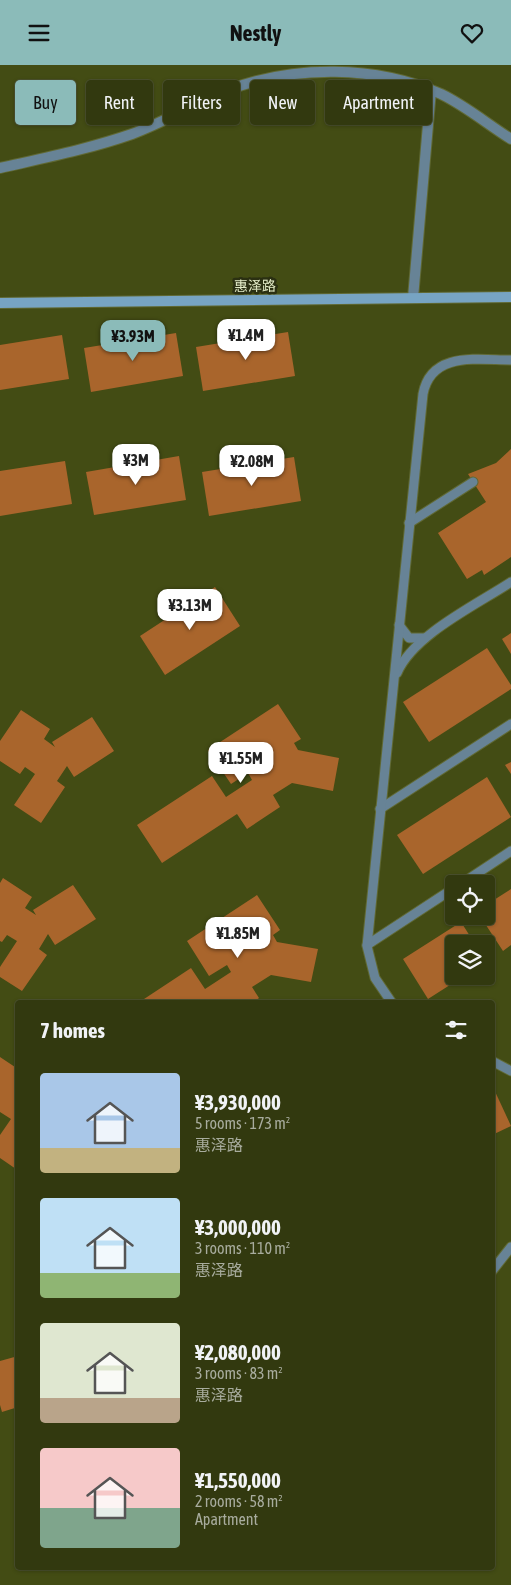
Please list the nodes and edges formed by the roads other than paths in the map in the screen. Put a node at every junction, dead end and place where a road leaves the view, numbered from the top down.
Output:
1 (401, 80) edge
2 (432, 90) edge
3 (428, 125) edge
4 (511, 139) edge
5 (0, 167) edge
6 (511, 297) edge
7 (413, 298) junction
8 (0, 303) edge
9 (511, 360) edge
10 (473, 482) dead end
11 (409, 523) junction
12 (511, 582) edge
13 (399, 624) junction
14 (425, 638) junction
15 (393, 685) junction
16 (511, 724) edge
17 (380, 809) junction
18 (511, 851) edge
19 (475, 875) edge
20 (445, 895) edge
21 (367, 945) junction
22 (390, 1000) edge
23 (495, 1063) edge
24 (511, 1071) edge
25 (511, 1247) edge
26 (495, 1267) edge

1 - 5 street
2 - 4 street
3 - 7 street
6 - 7 street, 惠泽路
7 - 8 street, 惠泽路
9 - 11 lane
10 - 11 lane
11 - 13 lane
12 - 14 lane
13 - 14 lane
13 - 15 lane
14 - 15 lane
15 - 17 lane
16 - 17 lane
17 - 21 lane
18 - 19 lane
20 - 21 lane
21 - 22 lane
23 - 24 lane
25 - 26 lane

